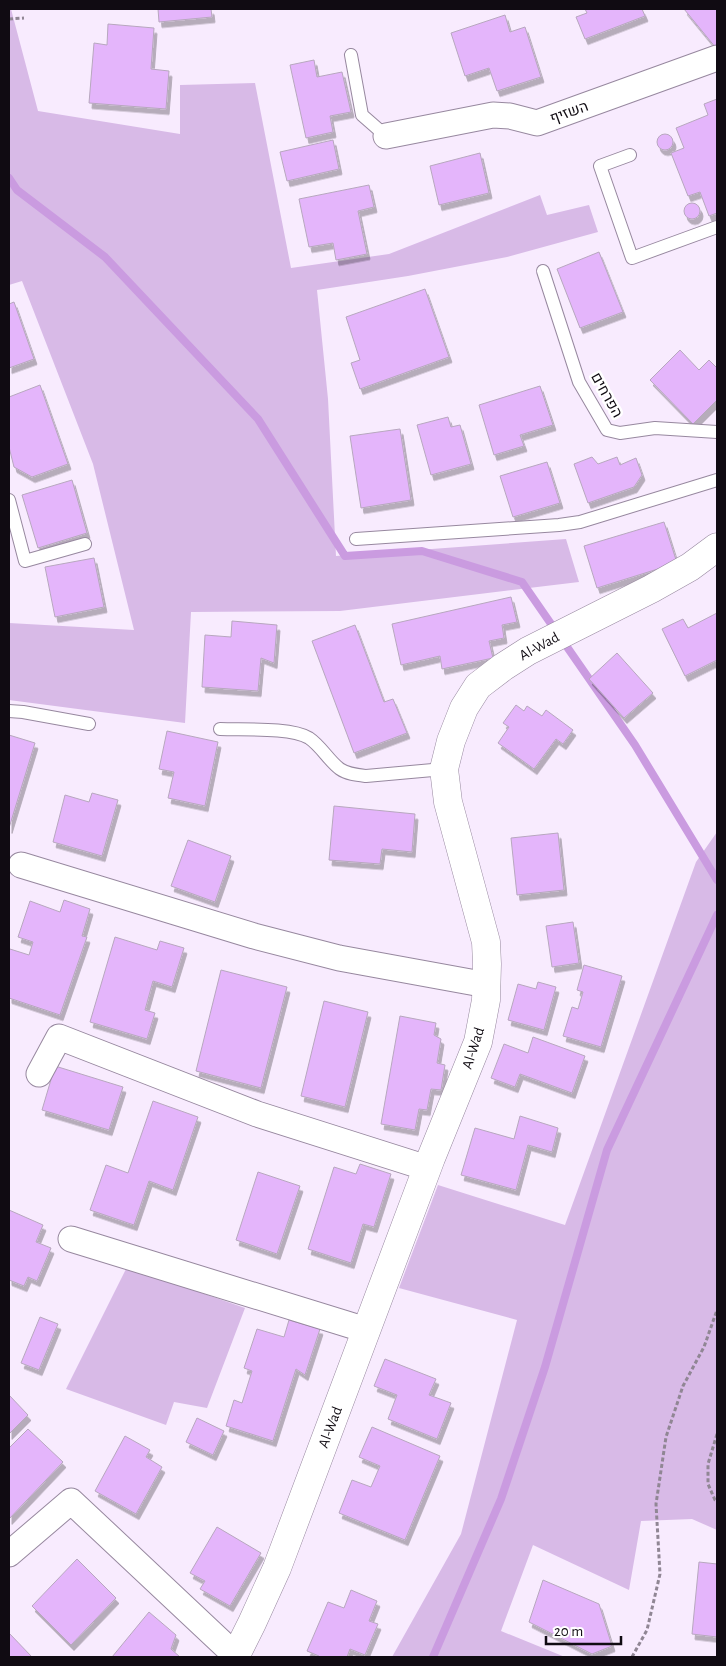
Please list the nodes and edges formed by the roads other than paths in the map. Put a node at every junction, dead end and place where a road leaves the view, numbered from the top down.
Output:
1 (351, 55) dead end
2 (717, 58) edge
3 (386, 136) joint
4 (630, 155) dead end
5 (717, 227) edge
6 (543, 270) dead end
7 (717, 432) edge
8 (717, 480) edge
9 (9, 500) edge
10 (356, 539) dead end
11 (85, 544) dead end
12 (717, 547) edge
13 (9, 711) edge
14 (89, 724) dead end
15 (220, 729) dead end
16 (444, 768) junction
17 (21, 865) dead end
18 (487, 985) junction
19 (39, 1074) dead end
20 (427, 1168) junction
21 (71, 1239) dead end
22 (366, 1330) junction
23 (9, 1554) edge
24 (235, 1656) edge

1 - 3 lane
2 - 3 street, השזיף
4 - 5 lane
6 - 7 lane, הפרחים
8 - 10 lane
9 - 11 lane
12 - 16 street, Al-Wad
13 - 14 lane
15 - 16 lane
16 - 18 street, Al-Wad
17 - 18 street
18 - 20 street, Al-Wad
19 - 20 street
20 - 22 street, Al-Wad
21 - 22 street
22 - 24 street, Al-Wad
23 - 24 street

